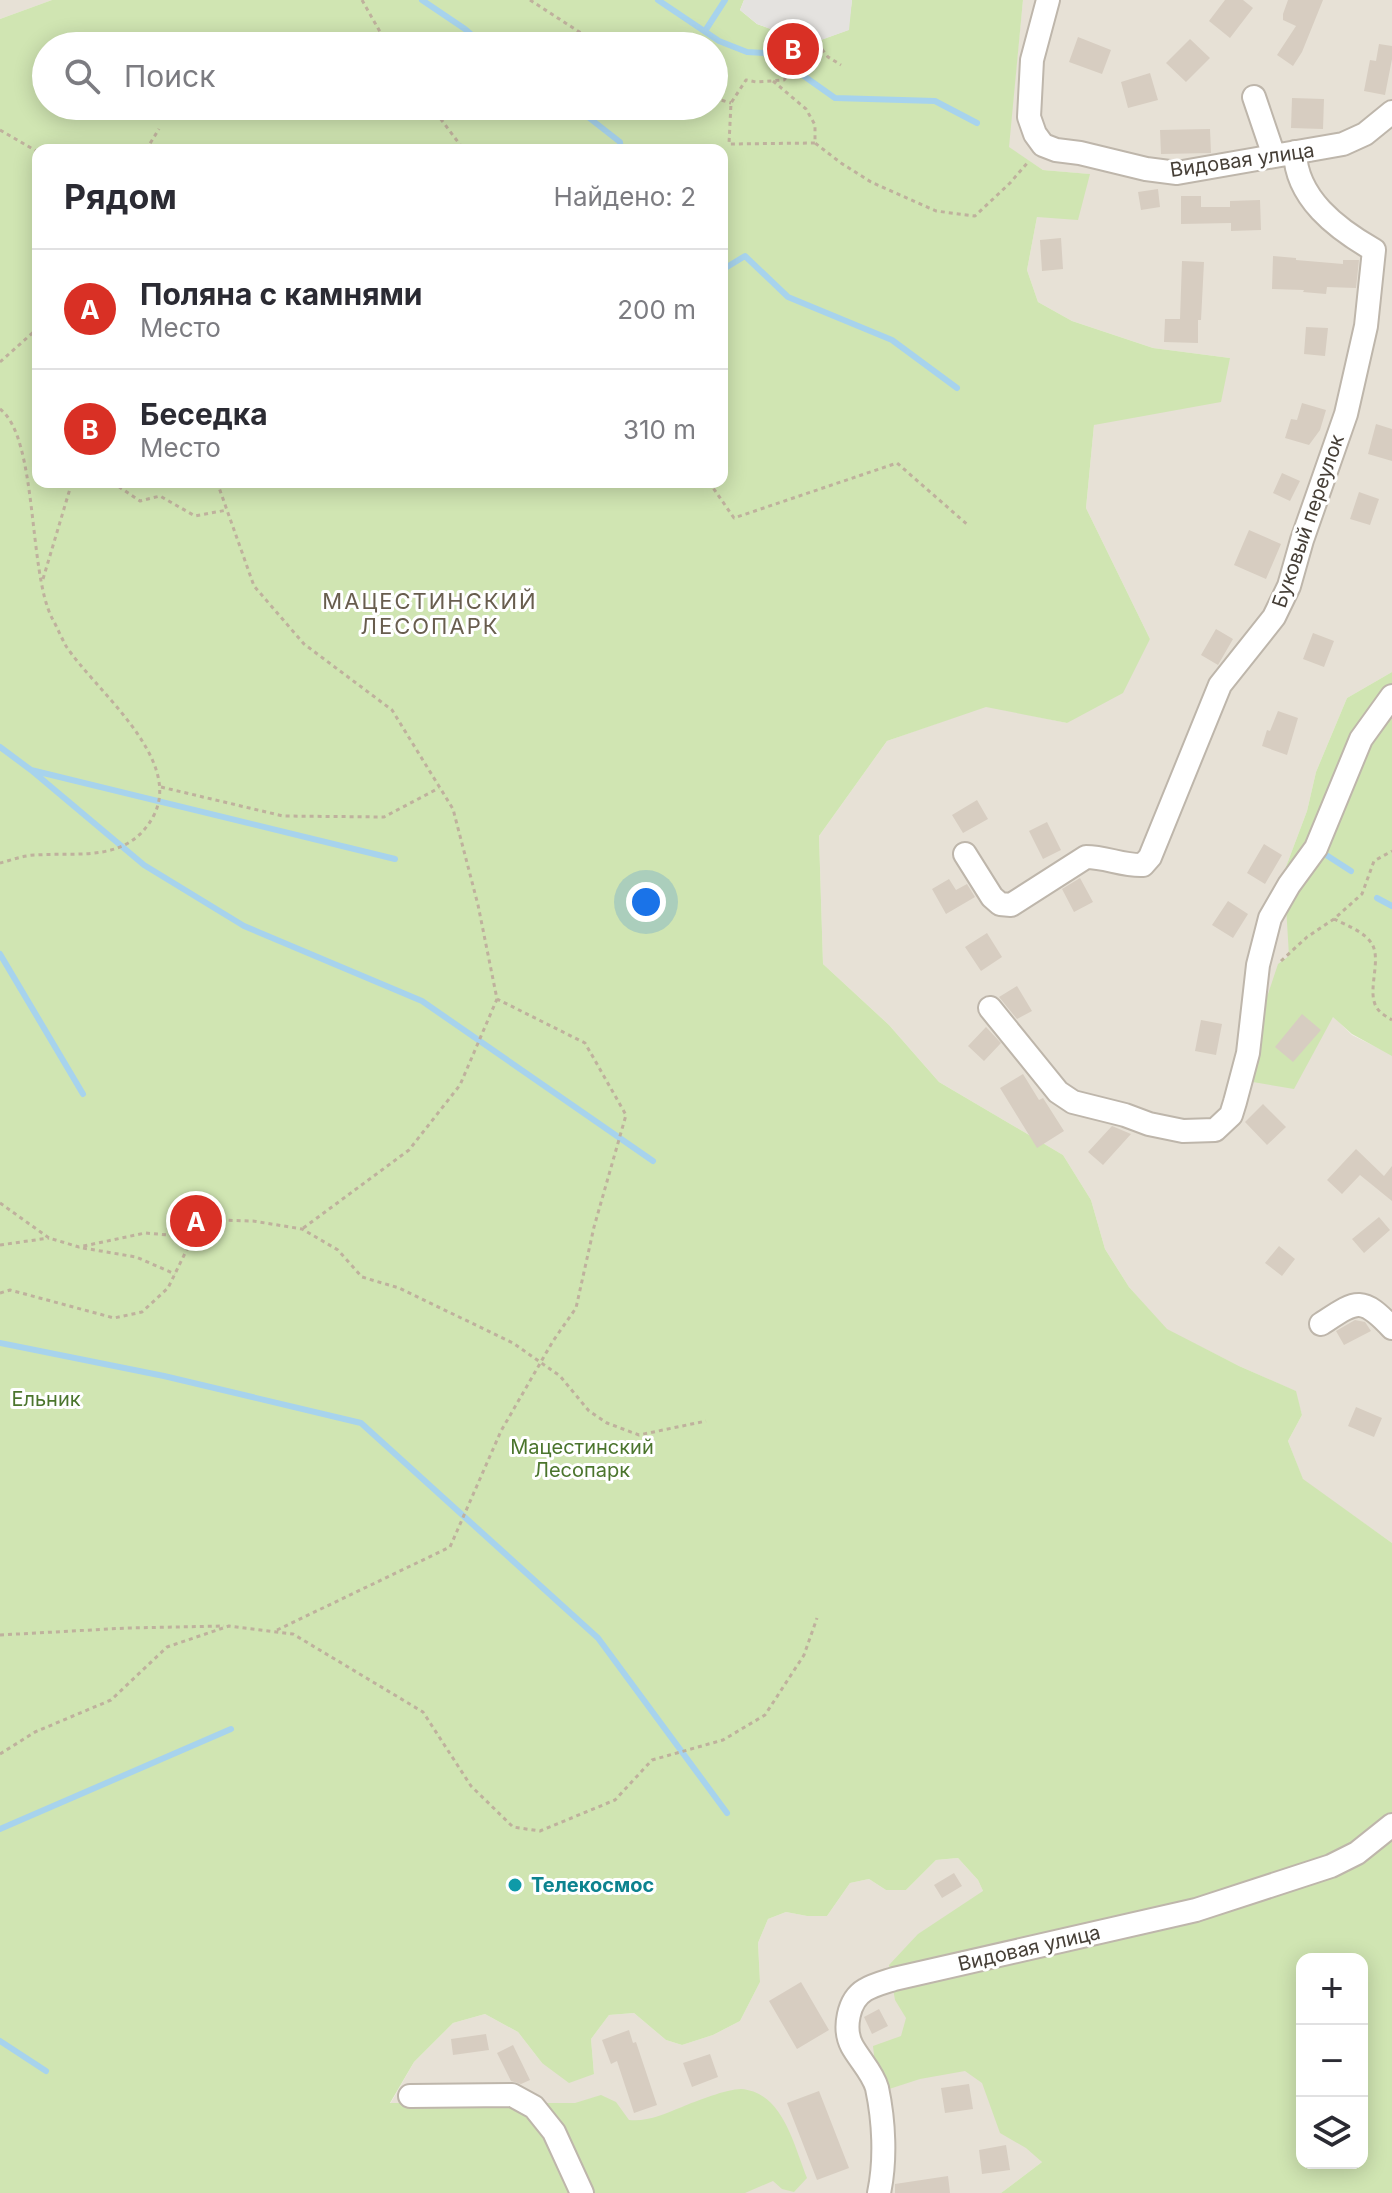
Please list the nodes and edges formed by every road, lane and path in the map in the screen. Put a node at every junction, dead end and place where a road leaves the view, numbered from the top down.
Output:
1 (362, 0) edge
2 (530, 0) edge
3 (1048, 0) edge
4 (380, 32) edge
5 (579, 32) edge
6 (817, 43) dead end
7 (808, 47) dead end
8 (841, 65) dead end
9 (773, 81) junction
10 (1254, 97) dead end
11 (728, 102) edge
12 (731, 103) junction
13 (1392, 112) edge
14 (442, 120) edge
15 (159, 129) dead end
16 (0, 130) edge
17 (815, 143) junction
18 (150, 144) edge
19 (460, 144) edge
20 (1043, 145) junction
21 (32, 149) edge
22 (1284, 154) junction
23 (32, 333) edge
24 (0, 362) edge
25 (0, 409) edge
26 (70, 488) edge
27 (121, 488) edge
28 (219, 488) edge
29 (713, 488) edge
30 (227, 510) junction
31 (969, 526) dead end
32 (42, 583) junction
33 (1392, 696) edge
34 (161, 787) junction
35 (439, 787) junction
36 (1392, 851) edge
37 (965, 854) dead end
38 (0, 863) edge
39 (1334, 919) junction
40 (1278, 964) dead end
41 (497, 999) junction
42 (990, 1008) dead end
43 (1392, 1020) edge
44 (0, 1203) edge
45 (302, 1229) junction
46 (193, 1237) junction
47 (49, 1238) junction
48 (0, 1245) edge
49 (79, 1247) junction
50 (175, 1274) junction
51 (0, 1293) edge
52 (1321, 1324) dead end
53 (1392, 1328) edge
54 (541, 1362) junction
55 (706, 1421) dead end
56 (817, 1618) dead end
57 (229, 1626) junction
58 (274, 1631) junction
59 (0, 1635) edge
60 (0, 1754) edge
61 (1392, 1825) edge
62 (410, 2096) dead end
63 (582, 2193) edge
64 (879, 2193) edge

1 - 4 path
2 - 5 path
3 - 20 street
6 - 8 path
7 - 9 path
9 - 12 path
9 - 17 path
10 - 22 street
11 - 12 path
12 - 17 path
13 - 22 street, Видовая улица
14 - 19 path
15 - 18 path
16 - 21 path
17 - 20 path
20 - 22 street, Видовая улица
22 - 37 street, Буковый переулок
23 - 24 path
25 - 32 path
26 - 32 path
27 - 30 path
28 - 30 path
29 - 31 path
30 - 35 path
32 - 34 path
33 - 42 street
34 - 35 path
34 - 38 path
35 - 41 path
36 - 39 path
39 - 40 path
39 - 43 path
41 - 45 path
41 - 54 path
44 - 47 path
45 - 46 path
45 - 54 path
46 - 49 path
46 - 50 path
47 - 48 path
47 - 49 path
49 - 50 path
50 - 51 path
52 - 53 street
54 - 55 path
54 - 58 path
56 - 58 path
57 - 58 path
57 - 59 path
57 - 60 path
61 - 64 street, Видовая улица
62 - 63 street

